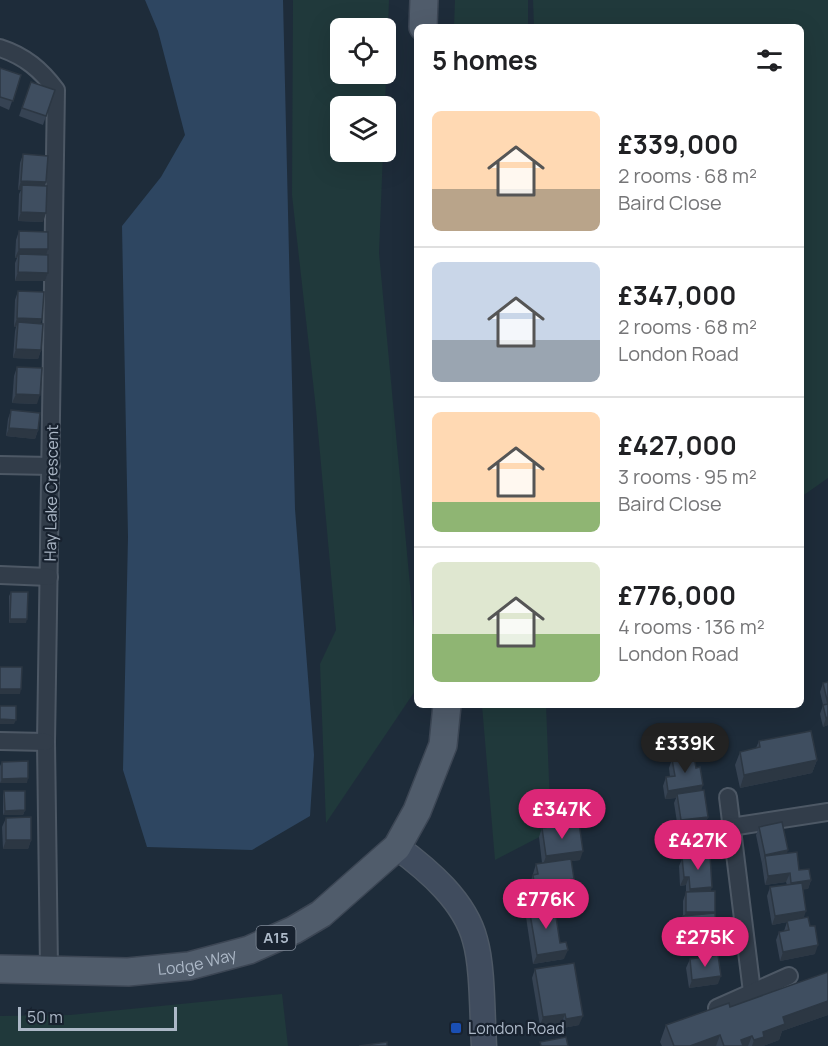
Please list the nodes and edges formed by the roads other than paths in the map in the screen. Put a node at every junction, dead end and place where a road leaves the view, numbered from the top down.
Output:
1 (424, 0) edge
2 (423, 24) edge
3 (0, 48) edge
4 (0, 465) edge
5 (51, 466) junction
6 (0, 575) edge
7 (49, 577) junction
8 (447, 708) edge
9 (0, 741) edge
10 (46, 742) junction
11 (728, 797) dead end
12 (828, 812) edge
13 (731, 826) junction
14 (397, 847) junction
15 (0, 969) edge
16 (49, 969) junction
17 (789, 976) dead end
18 (752, 992) junction
19 (717, 1008) edge
20 (484, 1046) edge

1 - 2 main road
3 - 5 street, Hay Lake Crescent
4 - 5 street
5 - 7 street, Hay Lake Crescent
6 - 7 street
7 - 10 street, Hay Lake Crescent
8 - 14 main road, A15
9 - 10 street
10 - 16 street, Hay Lake Crescent
11 - 13 street
12 - 13 street
13 - 18 street
14 - 16 main road, Lodge Way / A15
14 - 20 main road
15 - 16 main road, Lodge Way / A15
17 - 18 street
18 - 19 street

